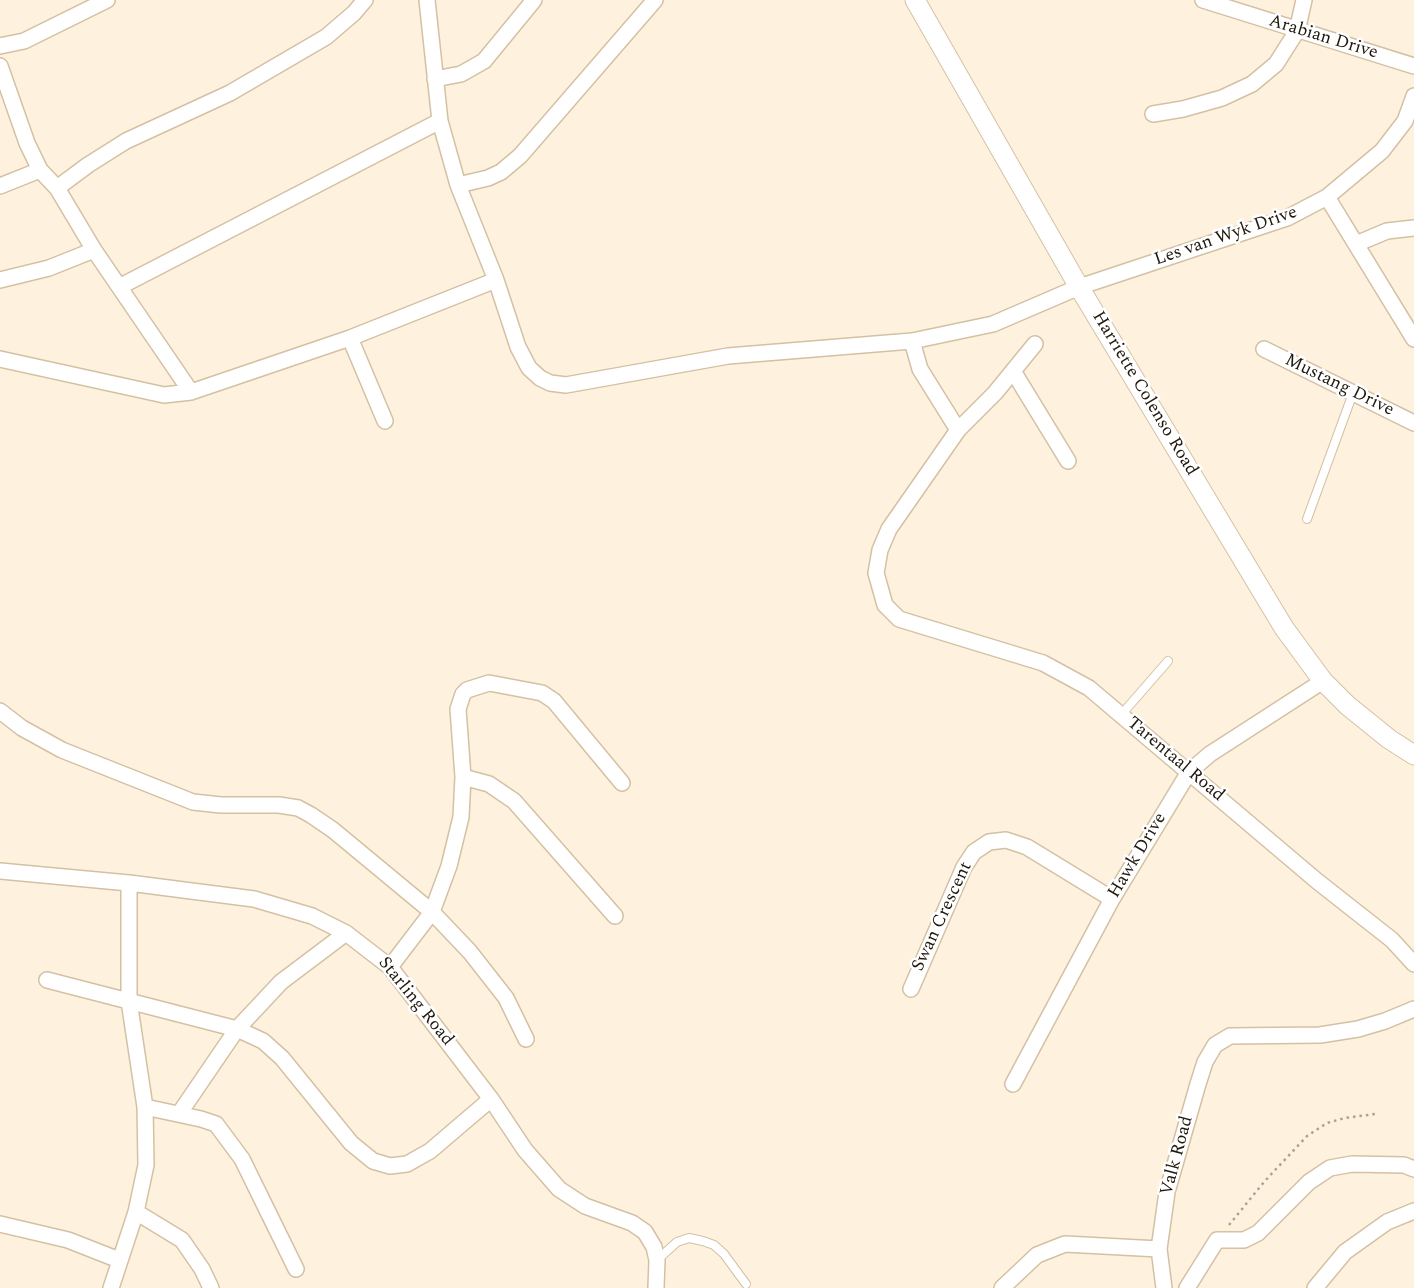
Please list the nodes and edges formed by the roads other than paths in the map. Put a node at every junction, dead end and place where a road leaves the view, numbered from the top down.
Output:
1 (107, 0) edge
2 (365, 0) edge
3 (426, 0) edge
4 (534, 0) edge
5 (655, 0) edge
6 (915, 0) edge
7 (1204, 0) edge
8 (1304, 0) edge
9 (1297, 31) junction
10 (0, 46) edge
11 (0, 66) edge
12 (1414, 66) edge
13 (435, 79) junction
14 (1414, 96) edge
15 (1153, 114) dead end
16 (440, 121) junction
17 (40, 170) junction
18 (458, 185) junction
19 (0, 186) edge
20 (57, 188) junction
21 (1327, 197) junction
22 (1414, 228) edge
23 (1356, 244) junction
24 (94, 250) junction
25 (0, 280) edge
26 (496, 280) junction
27 (121, 286) junction
28 (1079, 287) junction
29 (350, 338) junction
30 (1414, 339) edge
31 (912, 341) junction
32 (1035, 344) dead end
33 (1264, 349) dead end
34 (0, 359) edge
35 (1013, 371) junction
36 (191, 392) junction
37 (1353, 393) junction
38 (385, 421) dead end
39 (1414, 423) edge
40 (958, 430) junction
41 (1068, 461) dead end
42 (1308, 519) dead end
43 (1168, 662) dead end
44 (1323, 681) junction
45 (0, 711) edge
46 (1121, 715) junction
47 (1414, 755) edge
48 (1189, 772) junction
49 (463, 776) junction
50 (622, 783) dead end
51 (0, 871) edge
52 (129, 883) junction
53 (1112, 899) junction
54 (432, 912) junction
55 (615, 916) dead end
56 (346, 933) junction
57 (1414, 964) edge
58 (390, 967) junction
59 (47, 980) dead end
60 (911, 989) dead end
61 (129, 1001) junction
62 (1414, 1009) edge
63 (238, 1029) junction
64 (526, 1039) dead end
65 (1013, 1084) dead end
66 (491, 1099) junction
67 (145, 1107) junction
68 (179, 1114) junction
69 (1414, 1169) edge
70 (1414, 1211) edge
71 (136, 1212) junction
72 (0, 1224) edge
73 (1158, 1249) junction
74 (119, 1260) junction
75 (657, 1260) junction
76 (296, 1269) dead end
77 (746, 1284) dead end
78 (111, 1288) edge
79 (210, 1288) edge
80 (656, 1288) edge
81 (1002, 1288) edge
82 (1164, 1288) edge
83 (1186, 1288) edge
84 (1315, 1288) edge

1 - 10 street
2 - 20 street
3 - 13 street, Les van Wyk Drive
4 - 13 street
5 - 18 street
6 - 28 street, Harriette Colenso Road
7 - 9 street, Arabian Drive
8 - 9 street
9 - 12 street, Arabian Drive
9 - 15 street
11 - 17 street
13 - 16 street, Les van Wyk Drive
14 - 21 street, Les van Wyk Drive
16 - 18 street, Les van Wyk Drive
16 - 27 street
17 - 19 street
17 - 20 street
18 - 26 street, Les van Wyk Drive
20 - 24 street
21 - 23 street
21 - 28 street, Les van Wyk Drive
22 - 23 street
23 - 30 street
24 - 25 street
24 - 27 street
26 - 29 street
26 - 31 street, Les van Wyk Drive
27 - 36 street
28 - 31 street, Les van Wyk Drive
28 - 44 street, Harriette Colenso Road
29 - 36 street
29 - 38 street
31 - 40 street
32 - 35 street
33 - 37 street, Mustang Drive
34 - 36 street
35 - 40 street
35 - 41 street
37 - 39 street, Mustang Drive
37 - 42 lane
40 - 46 street, Tarentaal Road
43 - 46 lane
44 - 47 street, Harriette Colenso Road
44 - 48 street, Hawk Drive
45 - 54 street
46 - 48 street, Tarentaal Road
48 - 53 street, Hawk Drive
48 - 57 street, Tarentaal Road
49 - 50 street
49 - 54 street
49 - 55 street
51 - 52 street, Starling Road
52 - 56 street, Starling Road
52 - 61 street
53 - 60 street, Swan Crescent
53 - 65 street, Hawk Drive
54 - 58 street
54 - 64 street
56 - 58 street, Starling Road
56 - 63 street
58 - 66 street, Starling Road
59 - 61 street
61 - 63 street
61 - 67 street
62 - 73 street, Valk Road
63 - 66 street
63 - 68 street
66 - 75 street, Starling Road
67 - 68 street
67 - 71 street
68 - 76 street
69 - 83 street
70 - 84 street
71 - 74 street
71 - 79 street
72 - 74 street
73 - 81 street
73 - 82 street, Valk Road
74 - 78 street
75 - 77 lane
75 - 80 street, Starling Road

